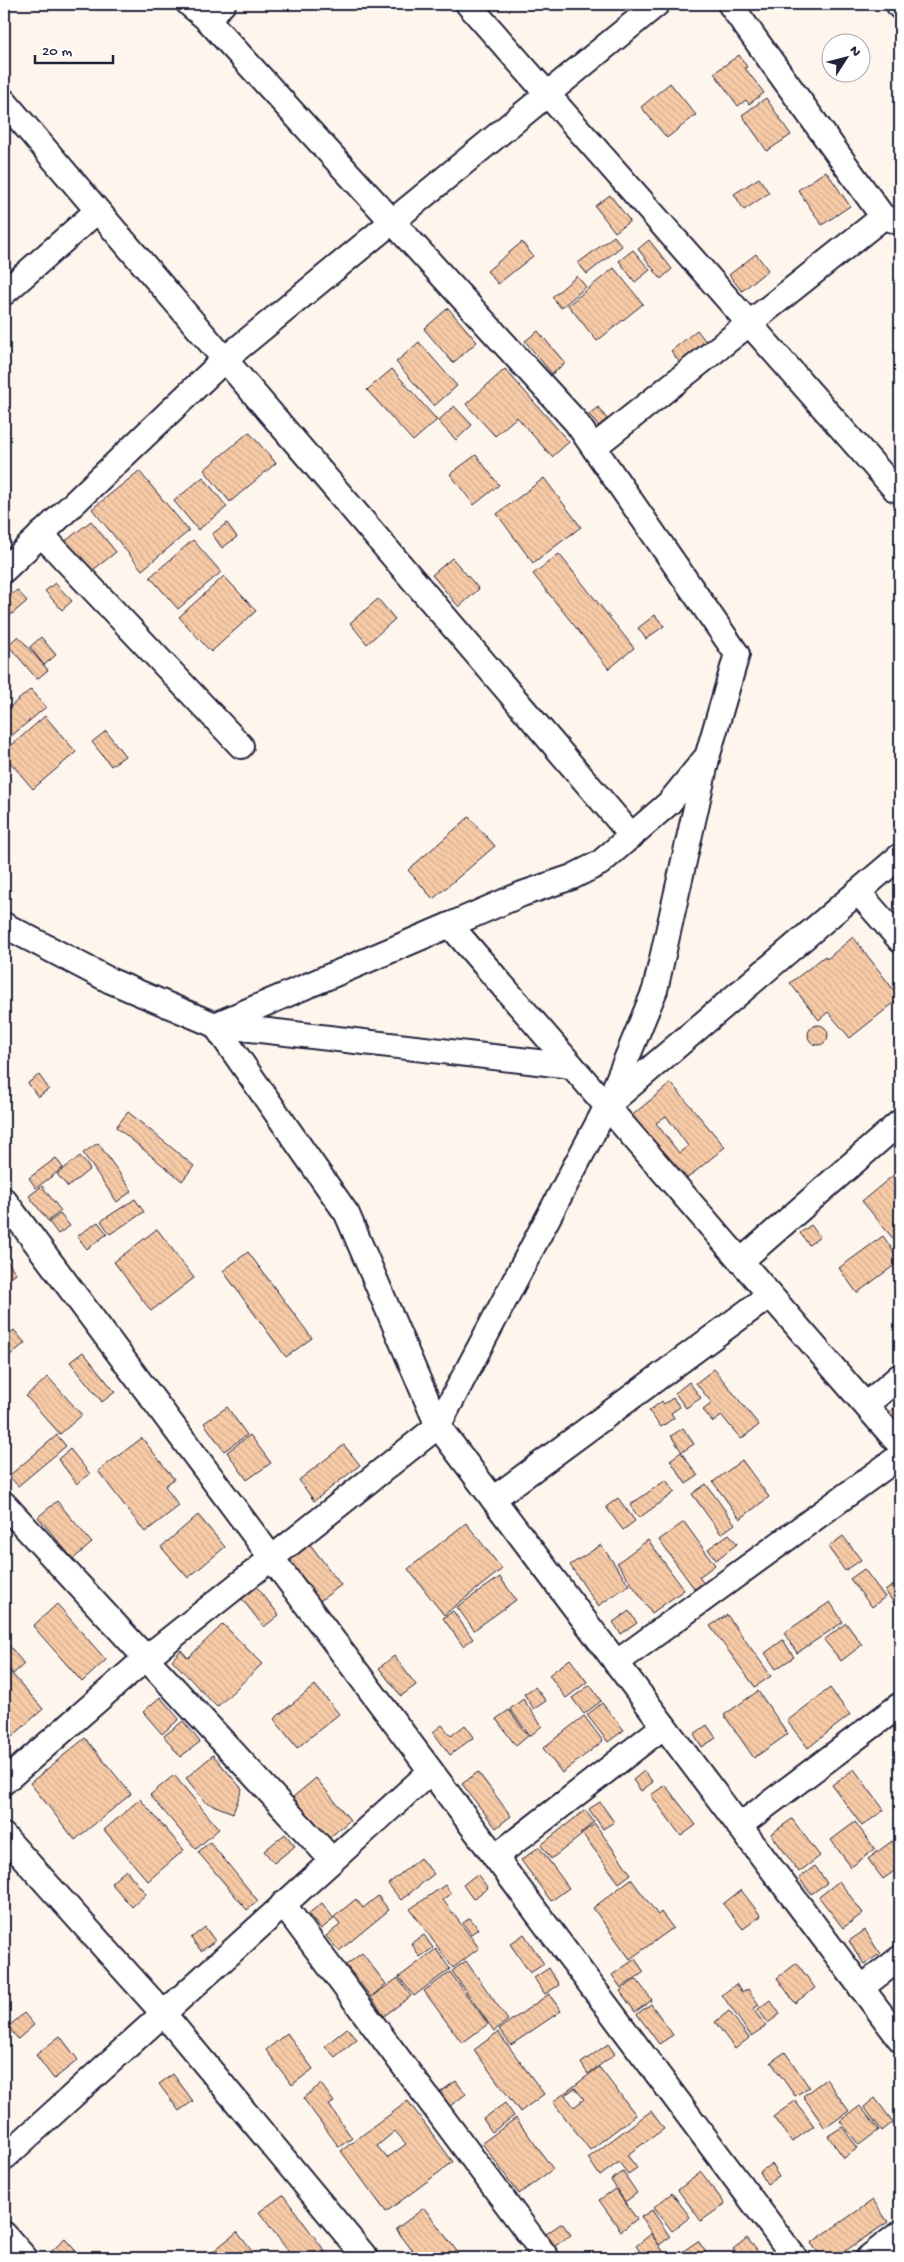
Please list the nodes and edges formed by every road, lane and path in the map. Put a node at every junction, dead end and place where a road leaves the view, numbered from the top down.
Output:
1 (189, 4) edge
2 (468, 4) edge
3 (657, 4) edge
4 (730, 4) edge
5 (898, 4) edge
6 (900, 7) edge
7 (215, 11) edge
8 (547, 94) junction
9 (4, 102) edge
10 (97, 211) junction
11 (892, 219) edge
12 (392, 221) junction
13 (4, 293) edge
14 (749, 324) junction
15 (225, 359) junction
16 (594, 447) junction
17 (895, 489) dead end
18 (41, 534) junction
19 (4, 570) edge
20 (241, 746) dead end
21 (708, 754) junction
22 (632, 836) junction
23 (900, 856) edge
24 (858, 892) junction
25 (4, 925) edge
26 (450, 925) junction
27 (900, 940) edge
28 (215, 1025) junction
29 (572, 1066) junction
30 (607, 1106) junction
31 (900, 1122) edge
32 (4, 1200) edge
33 (741, 1261) junction
34 (770, 1295) junction
35 (900, 1376) edge
36 (866, 1405) junction
37 (438, 1426) junction
38 (900, 1445) edge
39 (900, 1456) edge
40 (493, 1500) junction
41 (4, 1504) edge
42 (272, 1558) junction
43 (146, 1658) junction
44 (616, 1663) junction
45 (900, 1705) edge
46 (664, 1726) junction
47 (430, 1772) junction
48 (4, 1782) edge
49 (739, 1826) junction
50 (4, 1836) edge
51 (495, 1857) junction
52 (332, 1860) junction
53 (283, 1904) junction
54 (900, 1958) edge
55 (861, 1988) junction
56 (163, 2013) junction
57 (900, 2040) edge
58 (4, 2158) edge
59 (4, 2234) edge
60 (900, 2234) edge
61 (26, 2258) edge
62 (366, 2258) edge
63 (547, 2258) edge
64 (795, 2258) edge
65 (868, 2258) edge

1 - 7 street
2 - 8 street
3 - 8 street
4 - 11 street
5 - 6 street
7 - 12 street
8 - 12 street
8 - 14 street
9 - 10 street
10 - 13 street
10 - 15 street
11 - 14 street
12 - 15 street
12 - 16 street
14 - 16 street
14 - 17 street
15 - 18 street
15 - 22 street
16 - 21 street
18 - 19 street
18 - 20 street
21 - 22 street
21 - 30 street
22 - 26 street
23 - 24 street
24 - 27 street
24 - 30 street
25 - 28 street
26 - 28 street
26 - 29 street
28 - 29 street
28 - 37 street
29 - 30 street
30 - 33 street
30 - 37 street
31 - 33 street
32 - 42 street
33 - 34 street
34 - 36 street
34 - 40 street
35 - 36 street
36 - 38 street
37 - 40 street
37 - 42 street
39 - 44 street
40 - 44 street
41 - 43 street
42 - 43 street
42 - 47 street
43 - 48 street
43 - 52 street
44 - 46 street
45 - 49 street
46 - 49 street
46 - 51 street
47 - 51 street
47 - 52 street
49 - 55 street
50 - 56 street
51 - 64 street
52 - 53 street
53 - 56 street
53 - 63 street
54 - 55 street
55 - 57 street
56 - 58 street
56 - 62 street
59 - 61 street
60 - 65 street

